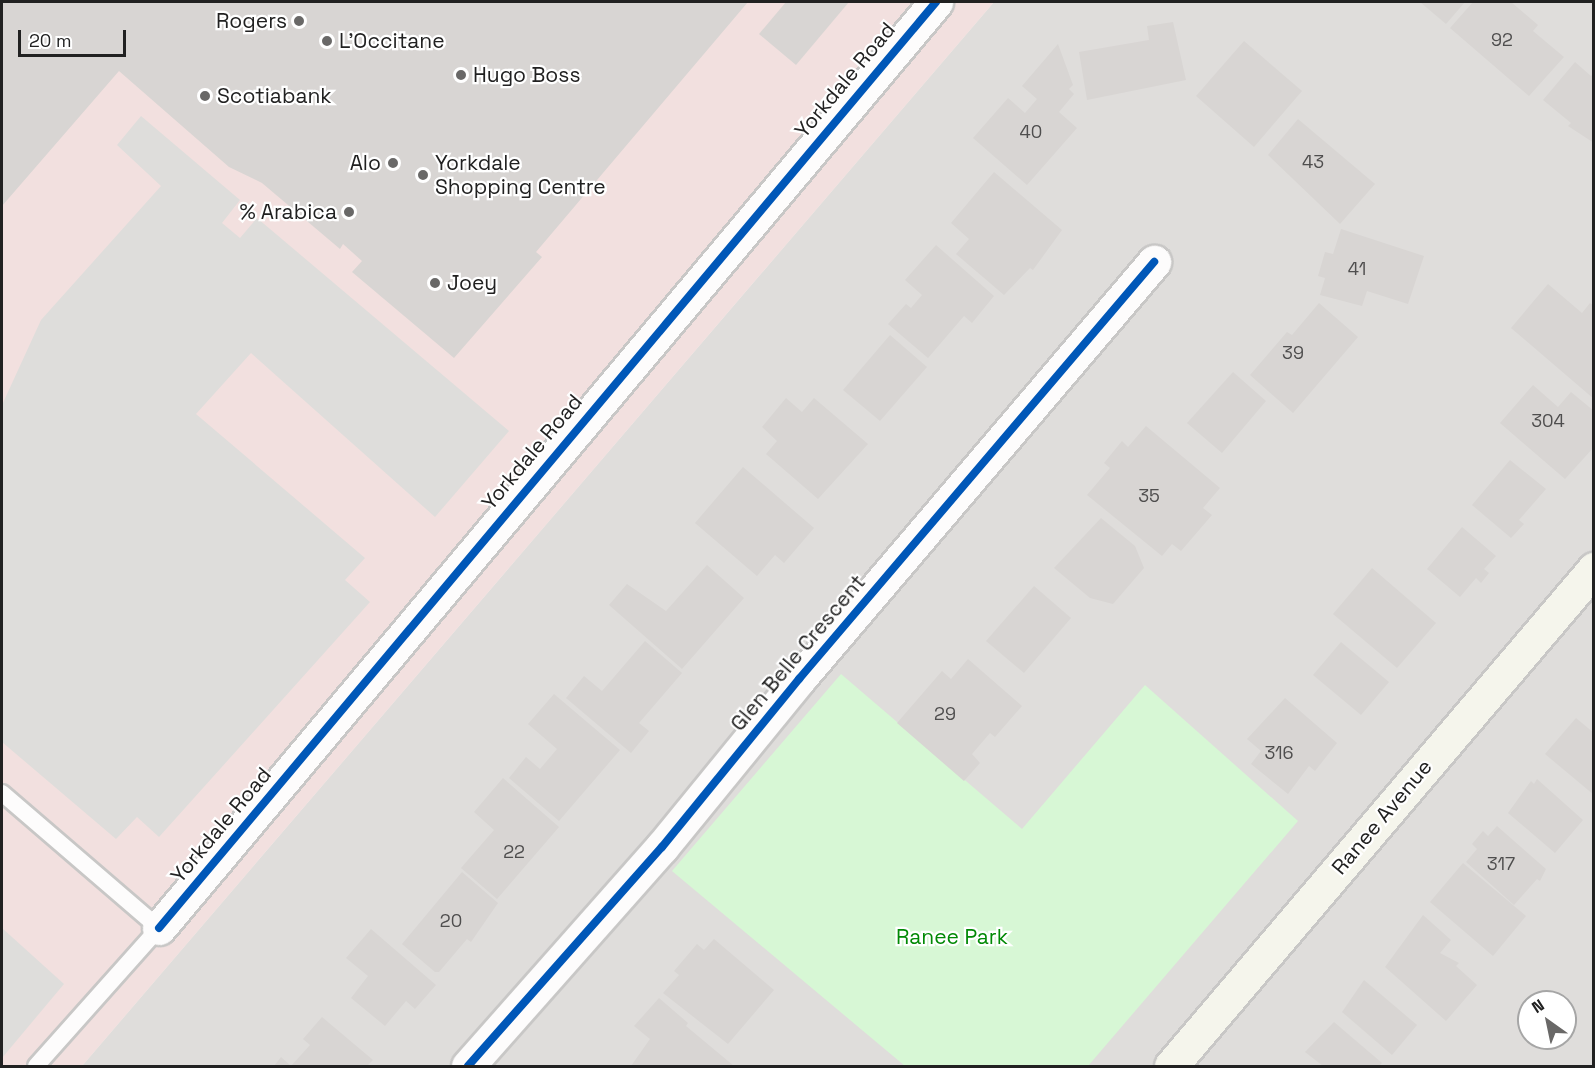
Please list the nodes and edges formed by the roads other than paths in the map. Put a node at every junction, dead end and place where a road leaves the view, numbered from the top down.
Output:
1 (936, 2) edge
2 (1154, 262) dead end
3 (1593, 569) edge
4 (2, 793) edge
5 (159, 928) junction
6 (36, 1066) edge
7 (468, 1066) edge
8 (1171, 1066) edge

1 - 5 street, Yorkdale Road
2 - 7 street, Glen Belle Crescent
3 - 8 street, Ranee Avenue
4 - 5 lane
5 - 6 lane

